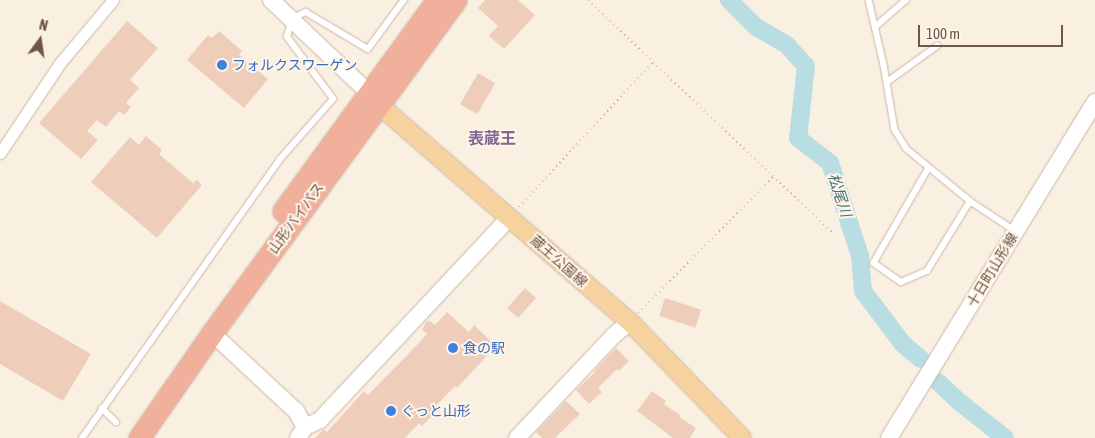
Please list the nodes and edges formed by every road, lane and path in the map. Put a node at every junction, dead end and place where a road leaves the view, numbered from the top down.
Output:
1 (113, 0) edge
2 (271, 0) edge
3 (404, 0) edge
4 (437, 0) edge
5 (456, 0) edge
6 (588, 0) edge
7 (869, 0) edge
8 (906, 0) edge
9 (292, 18) junction
10 (875, 27) junction
11 (937, 46) dead end
12 (654, 62) junction
13 (887, 82) junction
14 (373, 98) junction
15 (1095, 102) edge
16 (0, 153) edge
17 (929, 168) junction
18 (774, 176) junction
19 (970, 201) junction
20 (509, 218) junction
21 (1016, 231) junction
22 (833, 233) dead end
23 (630, 322) junction
24 (212, 333) junction
25 (165, 399) junction
26 (102, 408) junction
27 (119, 430) edge
28 (302, 432) edge
29 (82, 438) edge
30 (139, 438) edge
31 (144, 438) edge
32 (517, 438) edge
33 (742, 438) edge
34 (889, 438) edge

1 - 16 street
2 - 9 street
3 - 9 lane
4 - 14 highway, 山形バイパス
5 - 14 highway, 山形バイパス
6 - 12 path
7 - 10 lane
8 - 10 lane
9 - 14 street
9 - 26 lane
10 - 13 lane
11 - 13 lane
12 - 18 path
12 - 20 path
13 - 17 lane
14 - 20 main road, 蔵王公園線
14 - 24 highway, 山形バイパス
14 - 27 highway, 山形バイパス
15 - 21 street, 十日町山形線
17 - 19 lane
17 - 19 lane
18 - 22 path
18 - 23 path
19 - 21 lane
20 - 23 main road, 蔵王公園線
20 - 28 street
21 - 34 street, 十日町山形線
23 - 32 street
23 - 33 main road, 蔵王公園線
24 - 25 highway, 山形バイパス
24 - 28 street
25 - 30 highway, 山形バイパス
25 - 31 highway
26 - 27 lane
26 - 29 lane

